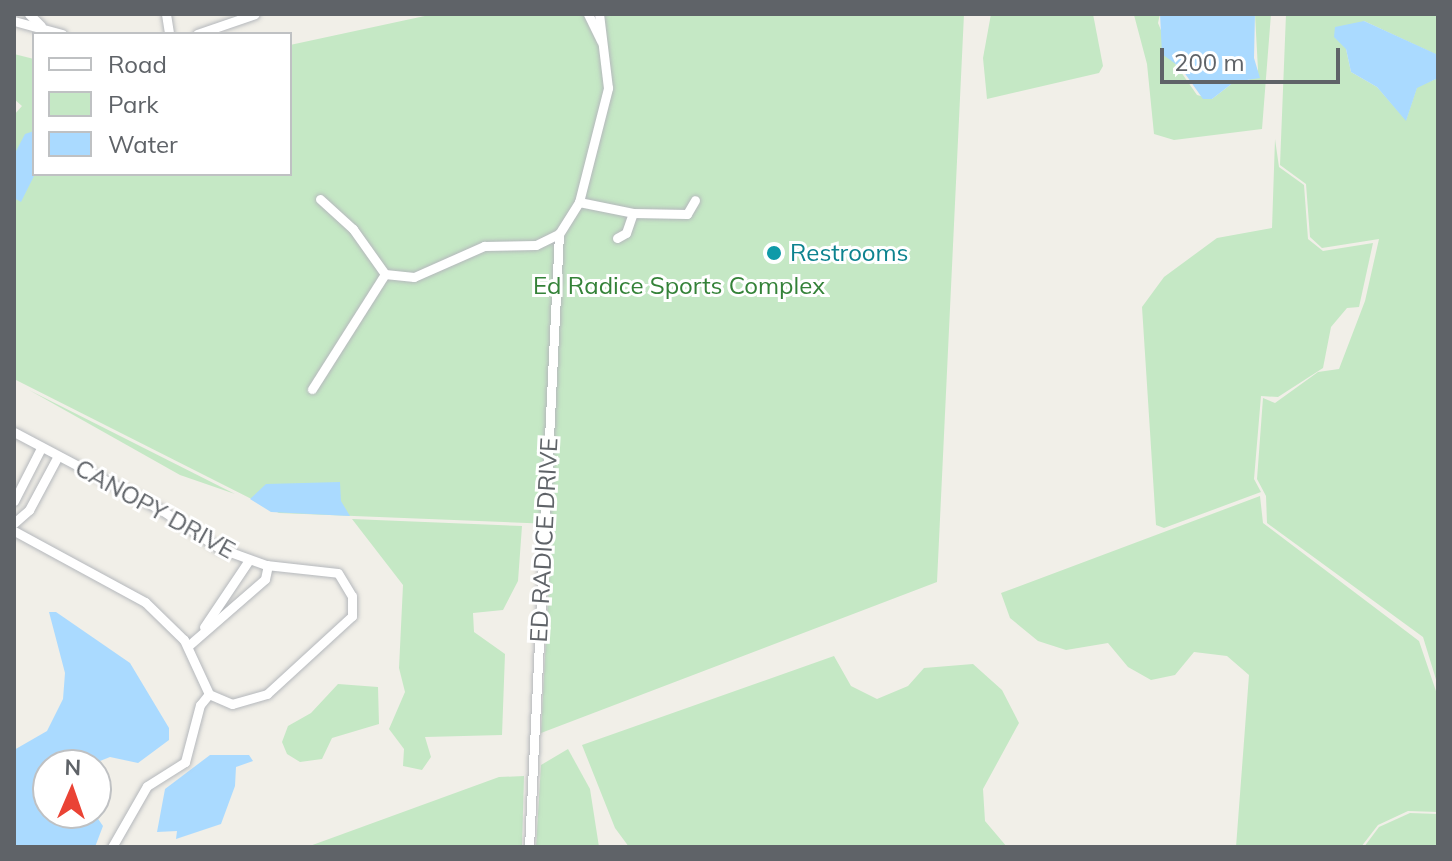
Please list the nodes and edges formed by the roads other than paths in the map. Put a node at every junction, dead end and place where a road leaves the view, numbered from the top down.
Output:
1 (29, 14) edge
2 (255, 14) edge
3 (588, 14) edge
4 (599, 14) edge
5 (14, 21) edge
6 (41, 26) junction
7 (57, 32) edge
8 (203, 32) edge
9 (601, 41) junction
10 (589, 171) junction
11 (320, 199) dead end
12 (695, 200) dead end
13 (579, 202) junction
14 (603, 207) junction
15 (633, 213) junction
16 (559, 234) junction
17 (617, 238) dead end
18 (385, 274) junction
19 (312, 389) dead end
20 (14, 432) edge
21 (41, 448) junction
22 (58, 456) junction
23 (14, 501) edge
24 (14, 523) edge
25 (14, 531) edge
26 (249, 560) junction
27 (268, 565) junction
28 (201, 633) junction
29 (188, 646) junction
30 (209, 694) junction
31 (112, 847) edge
32 (529, 847) edge

1 - 6 street
2 - 8 street
3 - 9 street
4 - 9 street, ED RADICE DRIVE
5 - 6 street
6 - 7 street
9 - 10 street, ED RADICE DRIVE
10 - 13 street, ED RADICE DRIVE
10 - 14 street
11 - 18 street
12 - 15 street
13 - 14 street
13 - 16 street, ED RADICE DRIVE
14 - 15 street
15 - 17 street
16 - 18 street
16 - 32 street, ED RADICE DRIVE
18 - 19 street
20 - 21 street, CANOPY DRIVE
21 - 22 street, CANOPY DRIVE
21 - 23 street
22 - 24 street
22 - 26 street, CANOPY DRIVE
25 - 29 street
26 - 27 street, CANOPY DRIVE
26 - 28 street
27 - 28 street
27 - 30 street, CANOPY DRIVE
28 - 29 street
29 - 30 street
30 - 31 street

